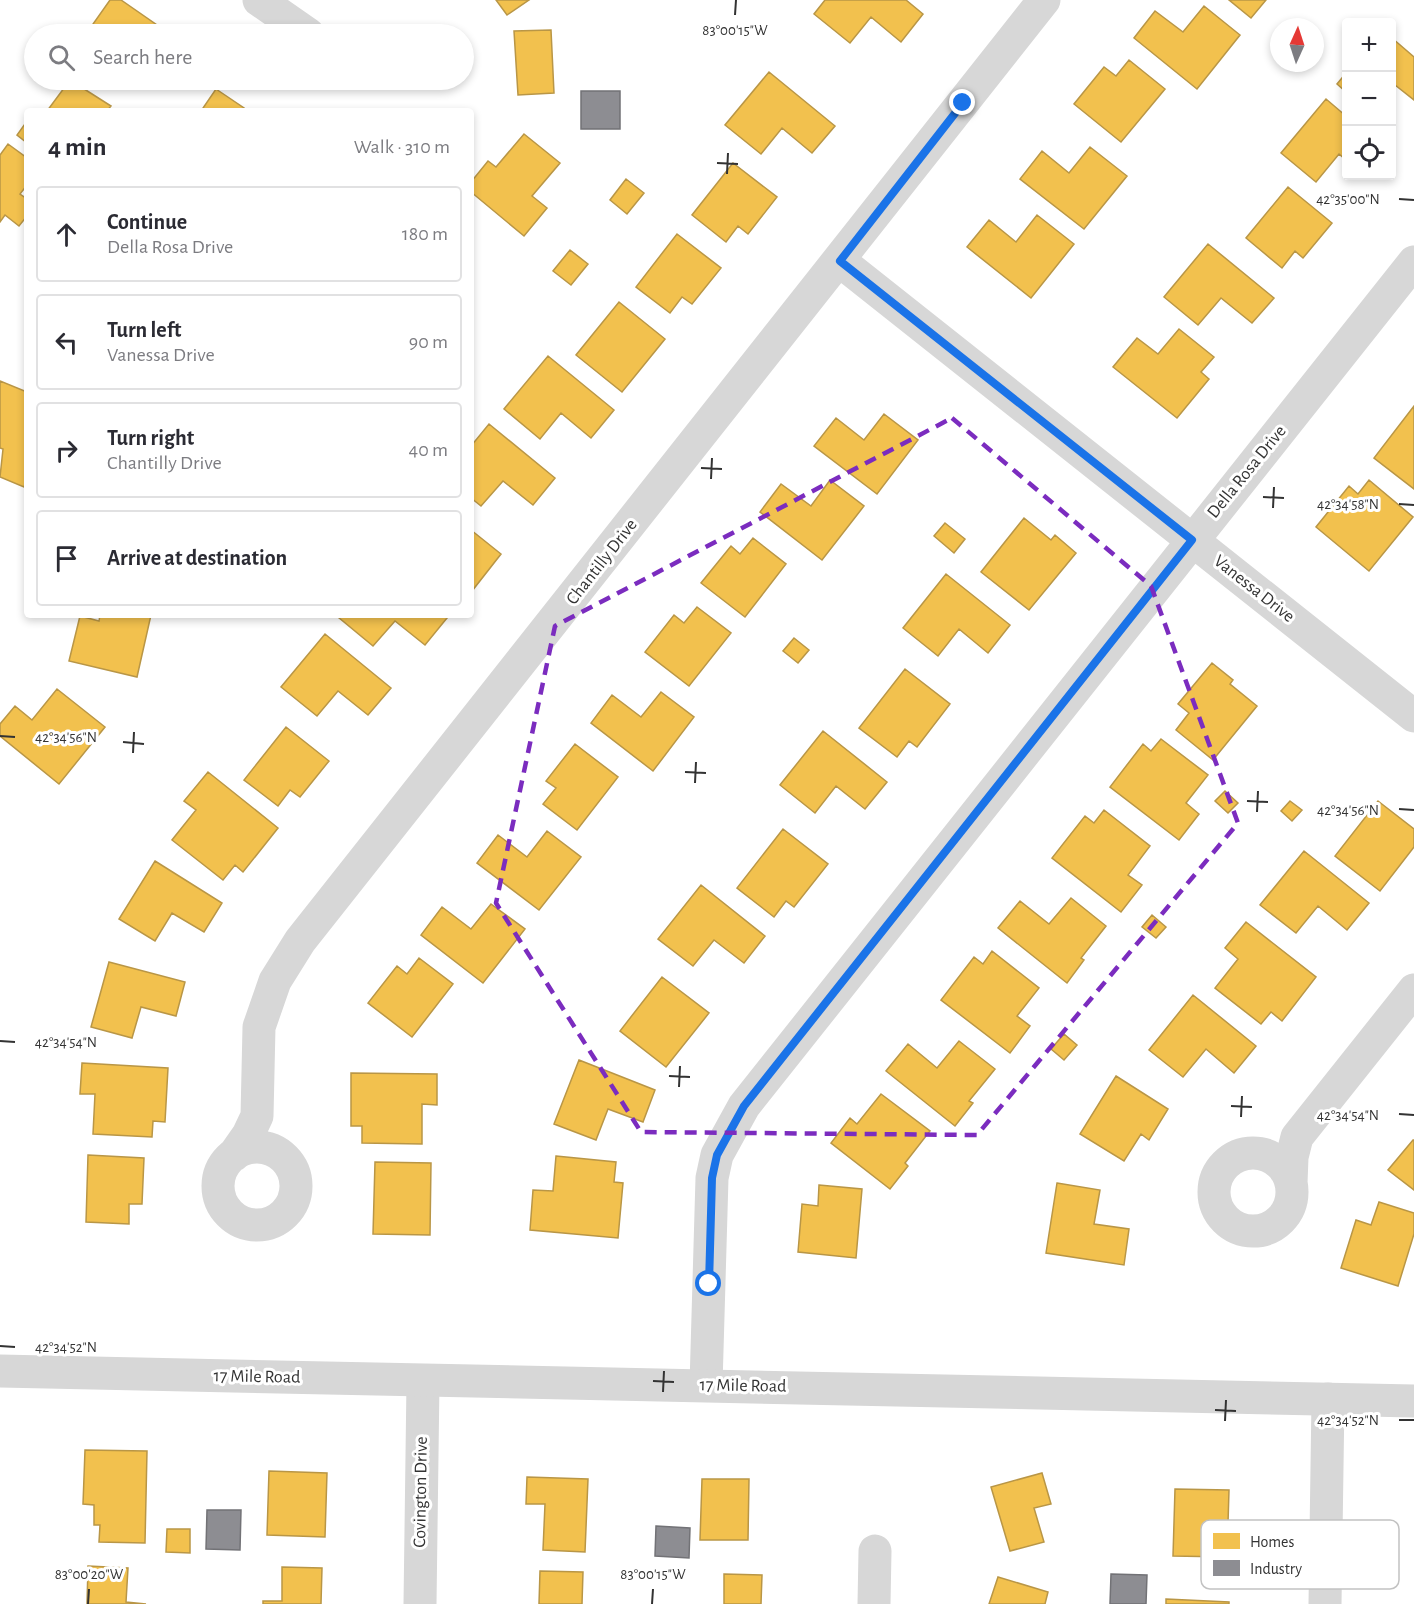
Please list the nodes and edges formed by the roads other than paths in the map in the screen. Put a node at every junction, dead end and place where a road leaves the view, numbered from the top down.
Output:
1 (260, 0) edge
2 (1044, 0) edge
3 (294, 24) edge
4 (840, 261) junction
5 (1414, 262) edge
6 (1192, 540) junction
7 (1414, 716) edge
8 (1414, 990) edge
9 (257, 1116) junction
10 (1297, 1137) junction
11 (1254, 1153) junction
12 (234, 1155) junction
13 (281, 1155) junction
14 (1291, 1183) junction
15 (0, 1371) edge
16 (423, 1381) junction
17 (706, 1385) junction
18 (1328, 1400) junction
19 (1414, 1401) edge
20 (1326, 1520) edge
21 (875, 1551) dead end
22 (1325, 1589) edge
23 (420, 1604) edge
24 (874, 1604) edge
25 (1325, 1604) edge

1 - 3 street
2 - 4 street, Chantilly Drive
4 - 6 street, Vanessa Drive
4 - 9 street, Chantilly Drive
5 - 6 street, Della Rosa Drive
6 - 7 street, Vanessa Drive
6 - 17 street, Della Rosa Drive
8 - 10 street
9 - 12 street, Chantilly Drive
9 - 13 street
10 - 11 street
10 - 14 street
11 - 14 street
11 - 14 street
12 - 13 street
12 - 13 street
15 - 16 street, 17 Mile Road
16 - 17 street, 17 Mile Road
16 - 23 street, Covington Drive
17 - 18 street, 17 Mile Road
18 - 19 street, 17 Mile Road
18 - 20 street
21 - 24 street
22 - 25 street

